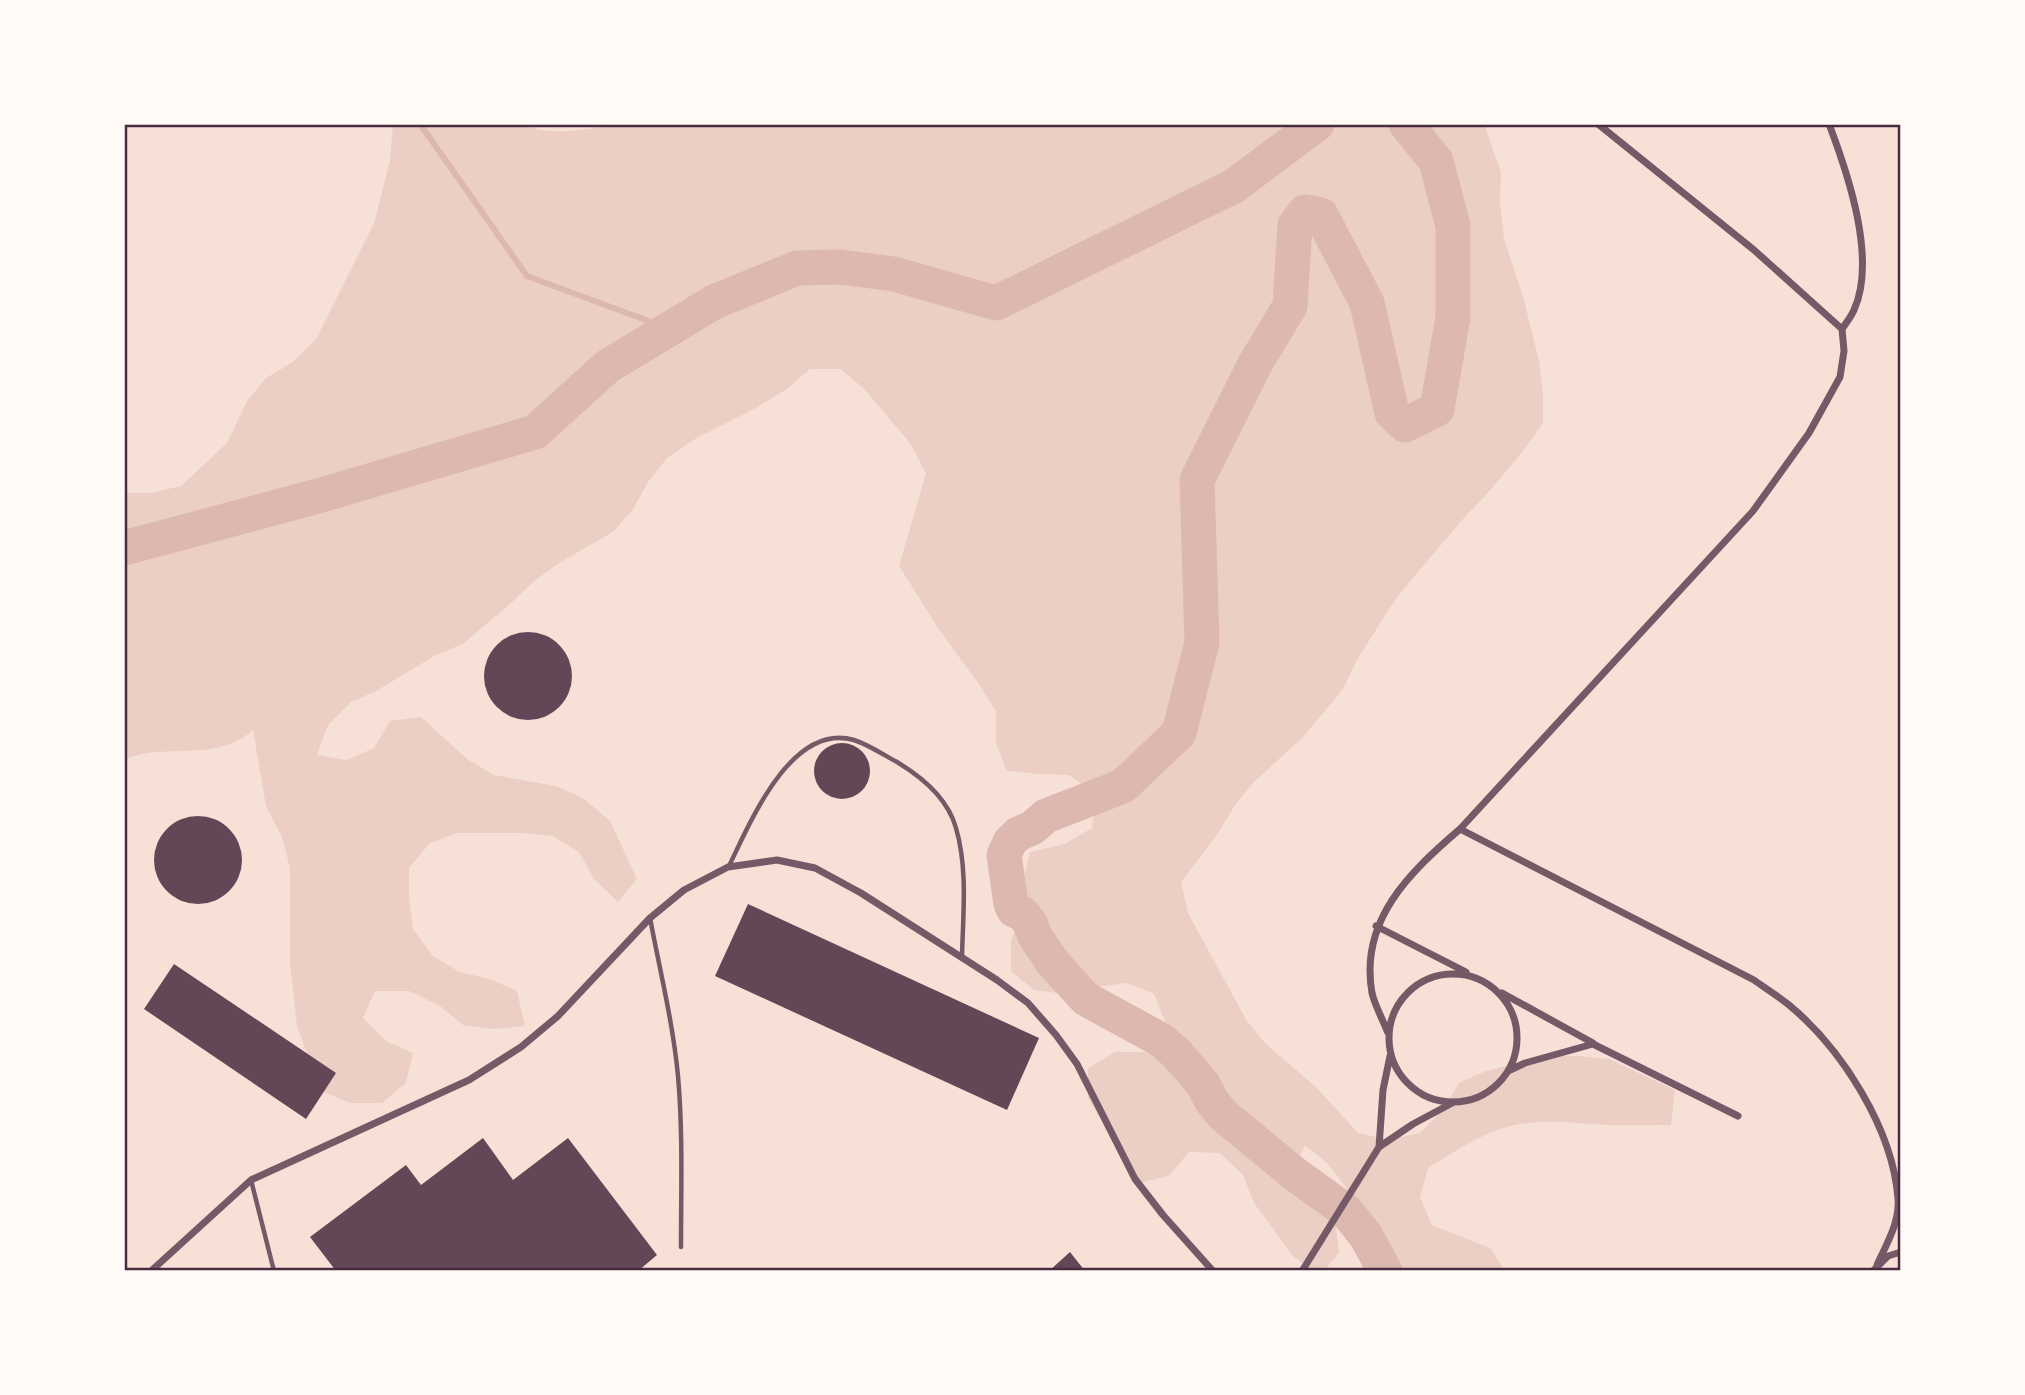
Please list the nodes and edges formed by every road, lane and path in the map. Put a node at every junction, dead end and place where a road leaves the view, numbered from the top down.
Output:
1 (1598, 124) edge
2 (1829, 124) edge
3 (1842, 329) junction
4 (1460, 829) junction
5 (728, 867) junction
6 (650, 918) junction
7 (1376, 926) junction
8 (962, 957) junction
9 (1473, 976) junction
10 (1495, 989) junction
11 (1388, 1033) junction
12 (1593, 1044) junction
13 (1391, 1056) junction
14 (1508, 1071) junction
15 (1454, 1102) junction
16 (1738, 1116) dead end
17 (1379, 1147) junction
18 (251, 1180) junction
19 (1899, 1203) edge
20 (681, 1247) dead end
21 (1901, 1252) edge
22 (1875, 1268) edge
23 (151, 1271) edge
24 (274, 1271) edge
25 (1213, 1271) edge
26 (1302, 1271) edge

1 - 3 street
2 - 3 street
3 - 4 street
4 - 7 street
4 - 19 street
5 - 6 street
5 - 8 street
5 - 8 lane
6 - 18 street
6 - 20 lane
7 - 9 street
7 - 11 street
8 - 25 street
9 - 10 street
9 - 11 street
10 - 12 street
10 - 14 street
11 - 13 street
12 - 14 street
12 - 16 street
13 - 15 street
13 - 17 street
14 - 15 street
15 - 17 street
17 - 26 street
18 - 23 street
18 - 24 lane
19 - 22 street
21 - 22 street

